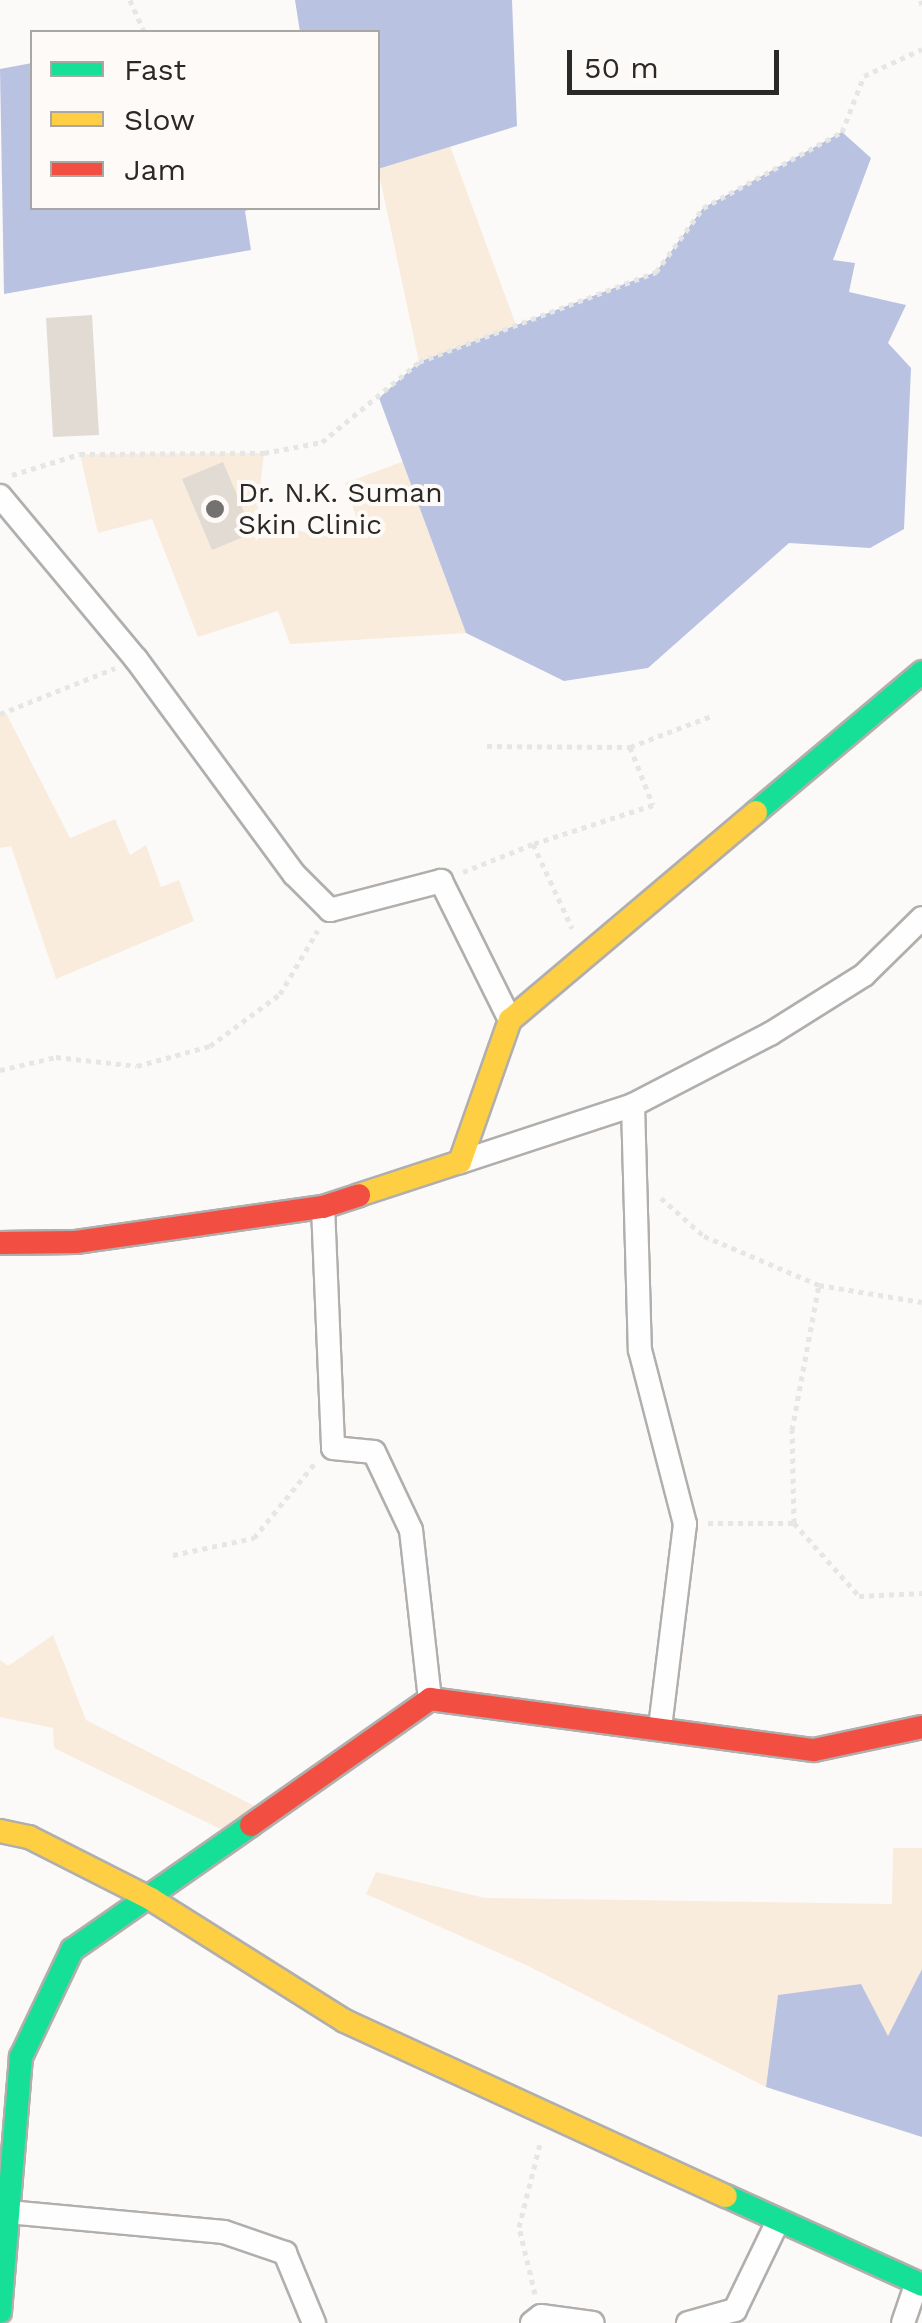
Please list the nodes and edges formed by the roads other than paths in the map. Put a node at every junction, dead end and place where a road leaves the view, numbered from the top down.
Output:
1 (0, 496) edge
2 (922, 672) edge
3 (922, 918) edge
4 (510, 1020) junction
5 (633, 1105) junction
6 (460, 1162) junction
7 (323, 1207) junction
8 (0, 1243) edge
9 (430, 1699) junction
10 (922, 1726) edge
11 (660, 1728) junction
12 (0, 1831) edge
13 (151, 1899) junction
14 (4, 2209) edge
15 (778, 2221) junction
16 (919, 2285) edge
17 (0, 2312) edge
18 (536, 2320) edge
19 (314, 2323) edge
20 (593, 2323) edge
21 (688, 2323) edge
22 (904, 2323) edge

1 - 4 street
2 - 4 street
3 - 5 street
4 - 6 street
5 - 6 street
5 - 11 street
6 - 7 street
7 - 8 street
7 - 9 street
9 - 11 street
9 - 13 street
10 - 11 street
12 - 13 street
13 - 14 street
13 - 15 street
14 - 17 street
14 - 19 street
15 - 16 street
15 - 21 street
16 - 22 street
18 - 20 street

